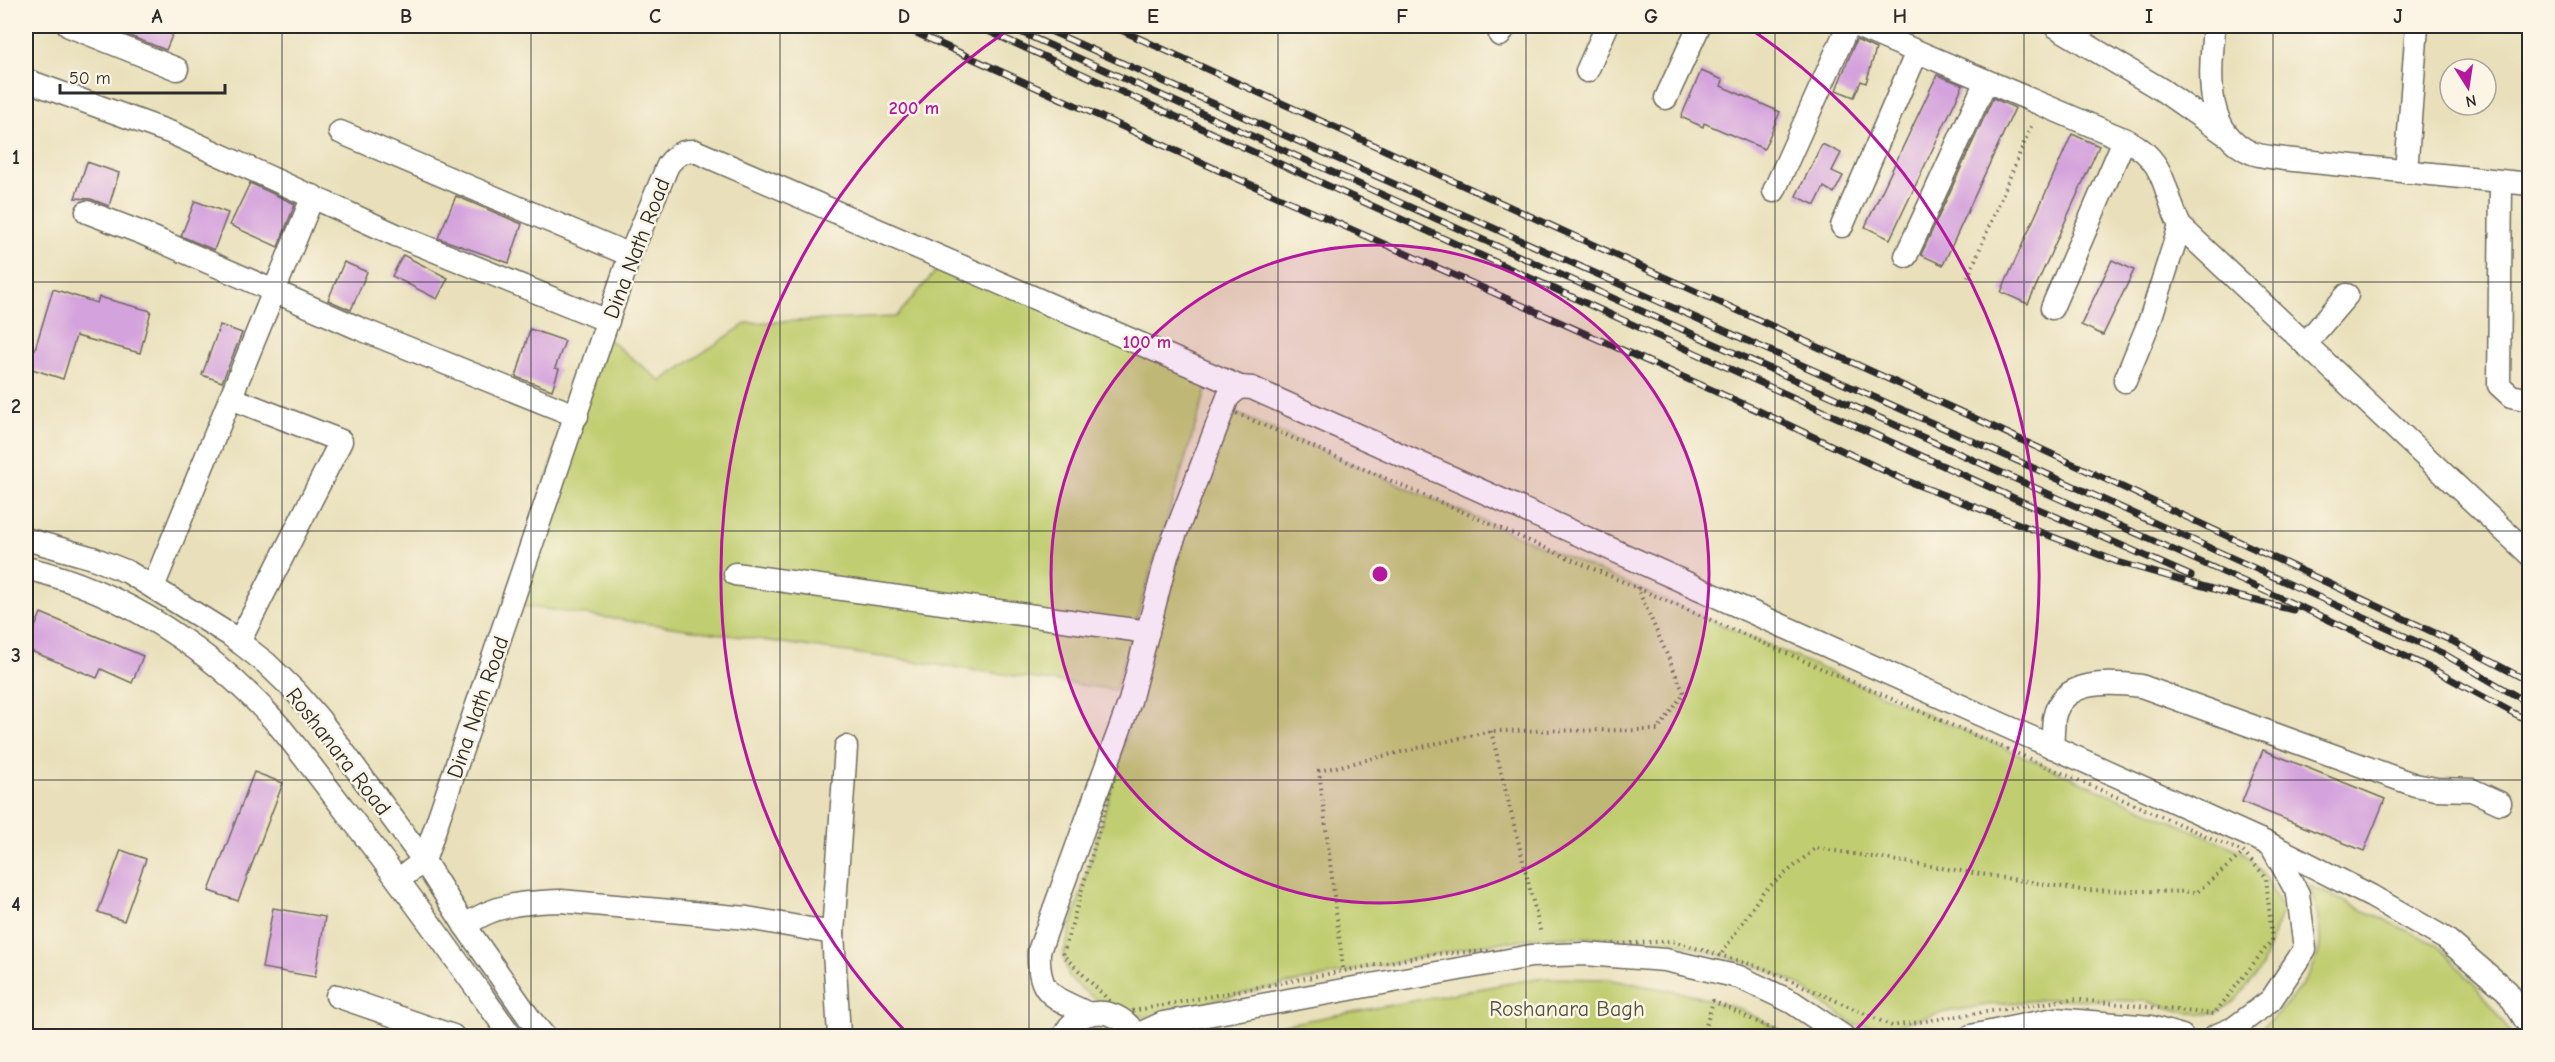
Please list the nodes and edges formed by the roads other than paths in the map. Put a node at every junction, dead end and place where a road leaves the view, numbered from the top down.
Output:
1 (69, 26) edge
2 (1607, 26) edge
3 (1699, 26) edge
4 (1848, 26) edge
5 (1857, 26) edge
6 (2055, 26) edge
7 (2214, 26) edge
8 (2417, 26) edge
9 (1917, 52) junction
10 (177, 69) dead end
11 (1587, 71) dead end
12 (1986, 81) junction
13 (31, 82) dead end
14 (1666, 98) dead end
15 (340, 132) dead end
16 (2226, 135) junction
17 (2124, 140) junction
18 (2406, 172) junction
19 (2501, 182) junction
20 (2529, 184) edge
21 (1774, 191) dead end
22 (313, 196) junction
23 (87, 212) dead end
24 (1842, 226) dead end
25 (2180, 226) junction
26 (630, 255) junction
27 (1906, 256) dead end
28 (275, 293) junction
29 (2347, 295) dead end
30 (2052, 308) dead end
31 (608, 321) junction
32 (2305, 344) junction
33 (2125, 381) dead end
34 (1240, 387) junction
35 (231, 398) junction
36 (2529, 400) edge
37 (577, 416) junction
38 (26, 539) edge
39 (2529, 555) edge
40 (26, 568) edge
41 (735, 574) dead end
42 (153, 587) junction
43 (1148, 632) junction
44 (240, 642) junction
45 (846, 747) dead end
46 (2052, 747) junction
47 (2500, 803) dead end
48 (2271, 845) junction
49 (424, 861) junction
50 (399, 879) junction
51 (465, 926) junction
52 (833, 933) junction
53 (337, 996) dead end
54 (1089, 1014) junction
55 (2529, 1027) edge
56 (453, 1036) edge
57 (511, 1036) edge
58 (544, 1036) edge
59 (839, 1036) edge
60 (1064, 1036) edge
61 (1136, 1036) edge
62 (1843, 1036) edge
63 (1971, 1036) edge
64 (2182, 1036) edge
65 (2215, 1036) edge

1 - 10 street
2 - 11 street
3 - 14 street
4 - 21 street
5 - 9 street
6 - 16 street
7 - 16 street
8 - 18 street
9 - 12 street
9 - 24 street
12 - 17 street
12 - 27 street
13 - 22 street
15 - 26 street
16 - 18 street
17 - 25 street
17 - 30 street
18 - 19 street
19 - 20 street
19 - 36 street
22 - 28 street
22 - 31 street
23 - 28 street
25 - 32 street
25 - 33 street
26 - 31 street, Dina Nath Road
26 - 34 street, Dina Nath Road
28 - 35 street
28 - 37 street
29 - 32 street
31 - 37 street, Dina Nath Road
32 - 39 street
34 - 43 street
34 - 46 street, Dina Nath Road
35 - 42 street
35 - 44 street
37 - 49 street, Dina Nath Road
38 - 42 street, Roshanara Road
40 - 50 street, Roshanara Road
41 - 43 street
42 - 44 street, Roshanara Road
43 - 54 street
44 - 49 street, Roshanara Road
45 - 52 street
46 - 47 street
46 - 48 street, Dina Nath Road
48 - 55 street, Dina Nath Road
48 - 65 street
49 - 50 street
49 - 51 street, Roshanara Road
50 - 57 street, Roshanara Road
51 - 52 street
51 - 58 street, Roshanara Road
52 - 59 street
53 - 56 street
54 - 60 street
54 - 61 street
61 - 62 street
63 - 64 street

